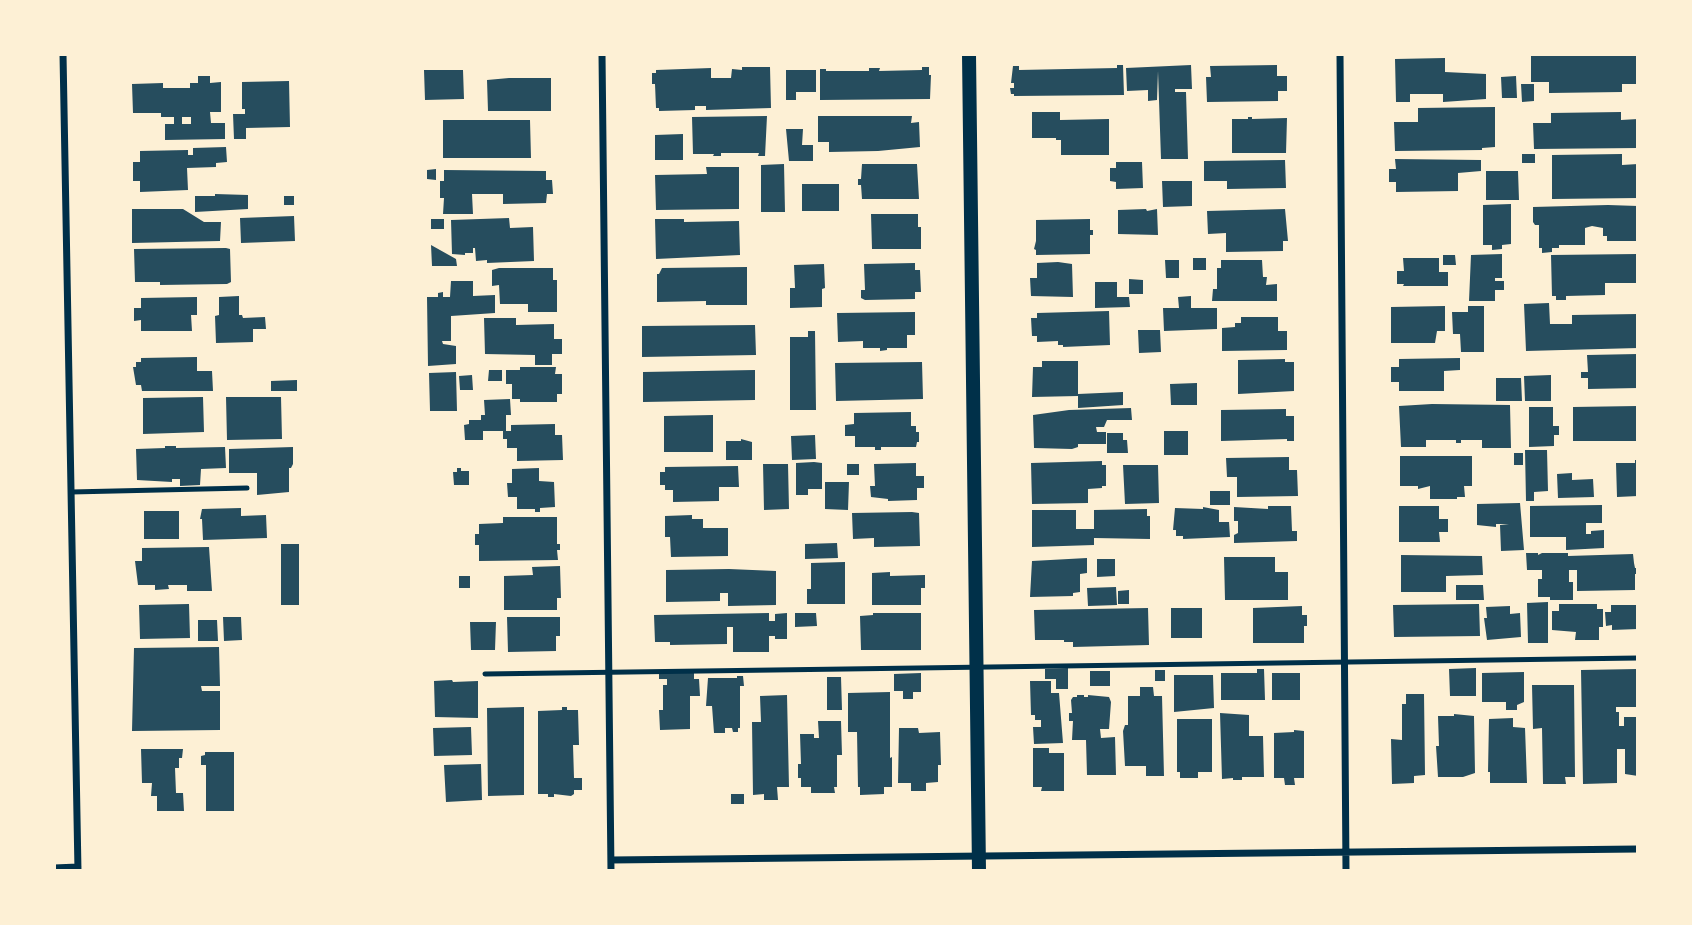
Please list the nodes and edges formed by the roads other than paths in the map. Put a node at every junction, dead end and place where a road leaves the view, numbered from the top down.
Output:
1 (63, 54) edge
2 (603, 54) edge
3 (968, 54) edge
4 (1340, 54) edge
5 (247, 488) dead end
6 (71, 492) junction
7 (1638, 658) edge
8 (1344, 662) junction
9 (976, 667) junction
10 (609, 672) junction
11 (485, 674) dead end
12 (1638, 849) edge
13 (1346, 852) junction
14 (611, 860) junction
15 (979, 863) edge
16 (54, 867) edge
17 (78, 869) edge
18 (611, 871) edge
19 (1346, 871) edge

1 - 6 street
2 - 10 street
3 - 9 main road
4 - 8 street
5 - 6 lane
6 - 17 street
7 - 8 lane
8 - 9 lane
8 - 13 street
9 - 10 lane
9 - 15 main road
10 - 11 lane
10 - 14 street
12 - 13 street
13 - 15 street
13 - 19 street
14 - 15 street
14 - 18 street
16 - 17 street

